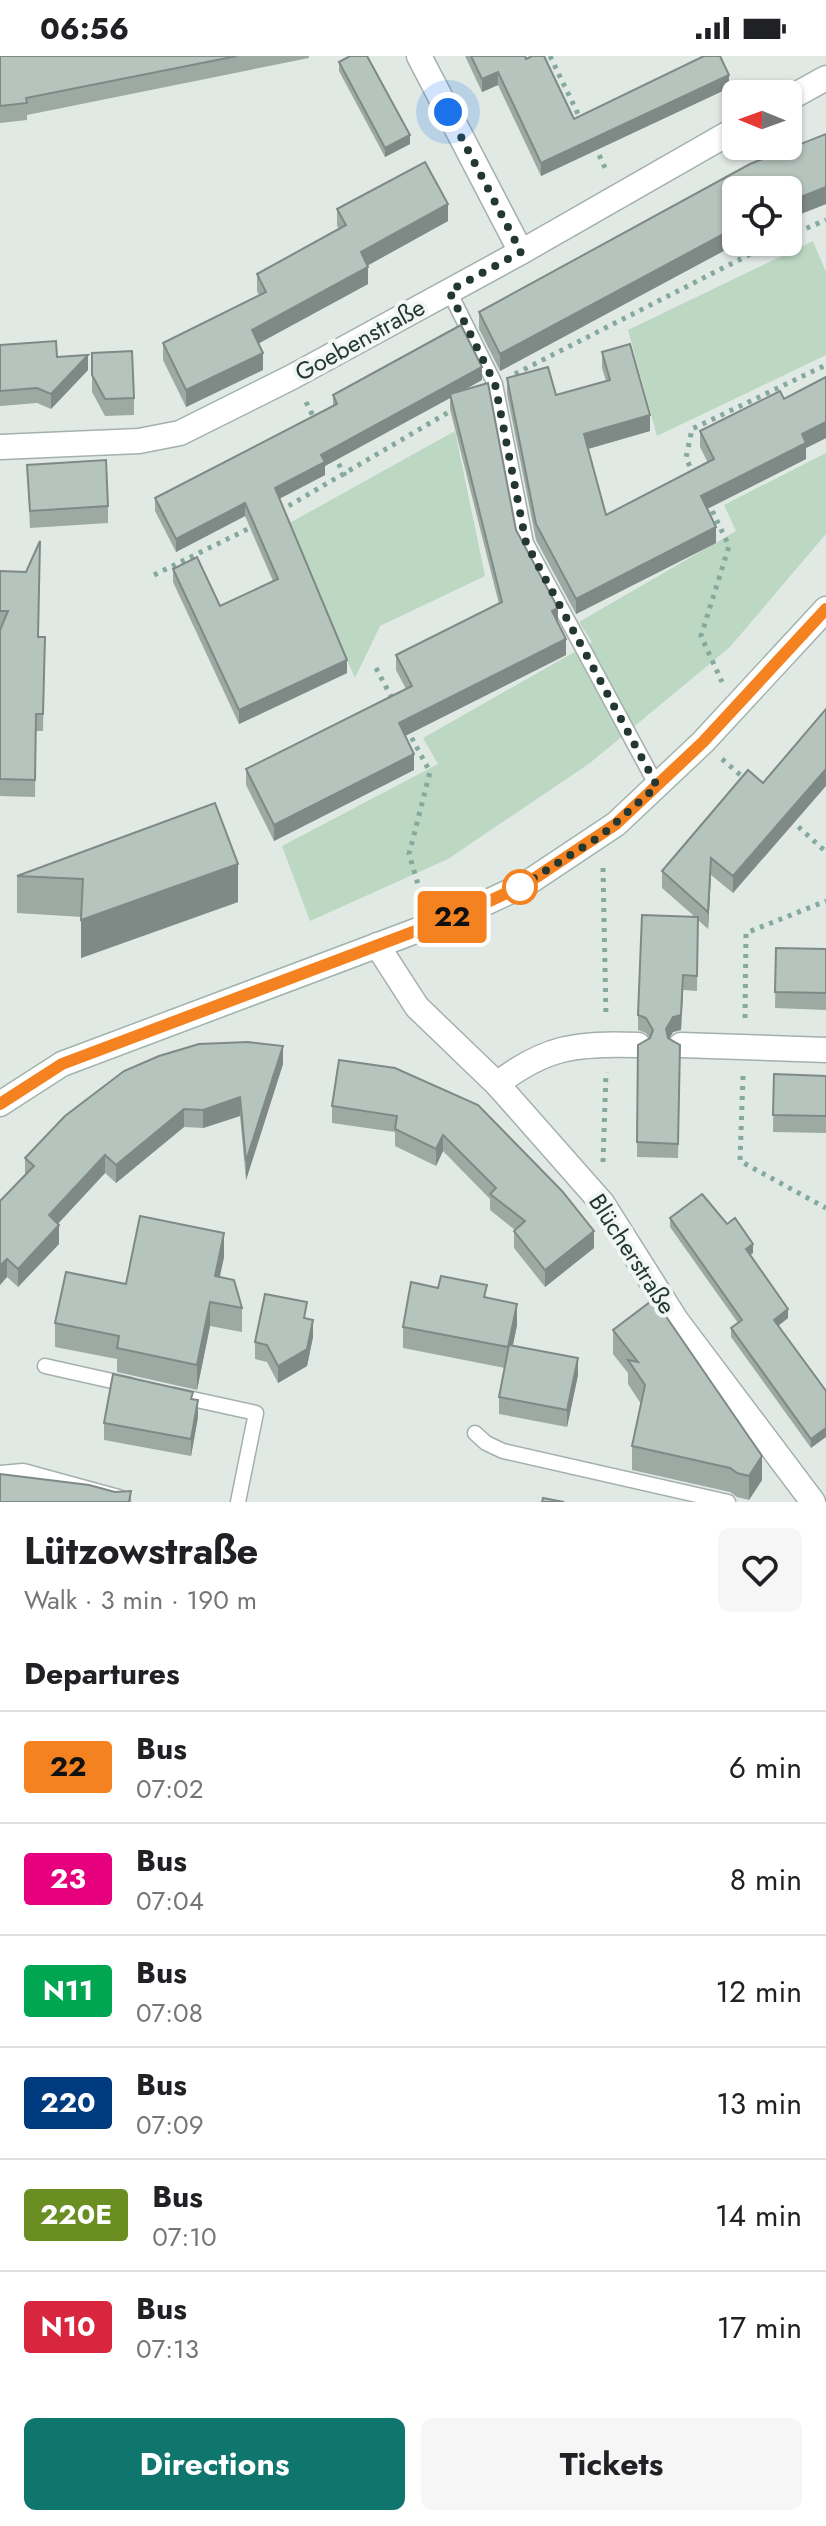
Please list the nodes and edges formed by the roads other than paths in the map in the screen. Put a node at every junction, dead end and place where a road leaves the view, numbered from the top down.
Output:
1 (419, 56) edge
2 (826, 78) edge
3 (802, 91) edge
4 (722, 137) edge
5 (521, 252) junction
6 (449, 291) junction
7 (0, 447) edge
8 (826, 609) edge
9 (657, 786) junction
10 (377, 945) junction
11 (638, 1045) edge
12 (681, 1045) edge
13 (826, 1050) edge
14 (497, 1084) junction
15 (0, 1104) edge
16 (45, 1366) dead end
17 (475, 1433) dead end
18 (0, 1478) edge
19 (808, 1500) edge
20 (118, 1502) edge
21 (238, 1502) edge
22 (728, 1502) edge

1 - 5 street
2 - 3 street
4 - 5 street, Goebenstraße
5 - 6 street, Goebenstraße
6 - 7 street, Goebenstraße
6 - 9 lane
8 - 9 street
9 - 10 street
10 - 14 street, Blücherstraße
10 - 15 street
11 - 14 street
12 - 13 street
14 - 19 street, Blücherstraße
16 - 21 lane
17 - 22 lane
18 - 20 street

